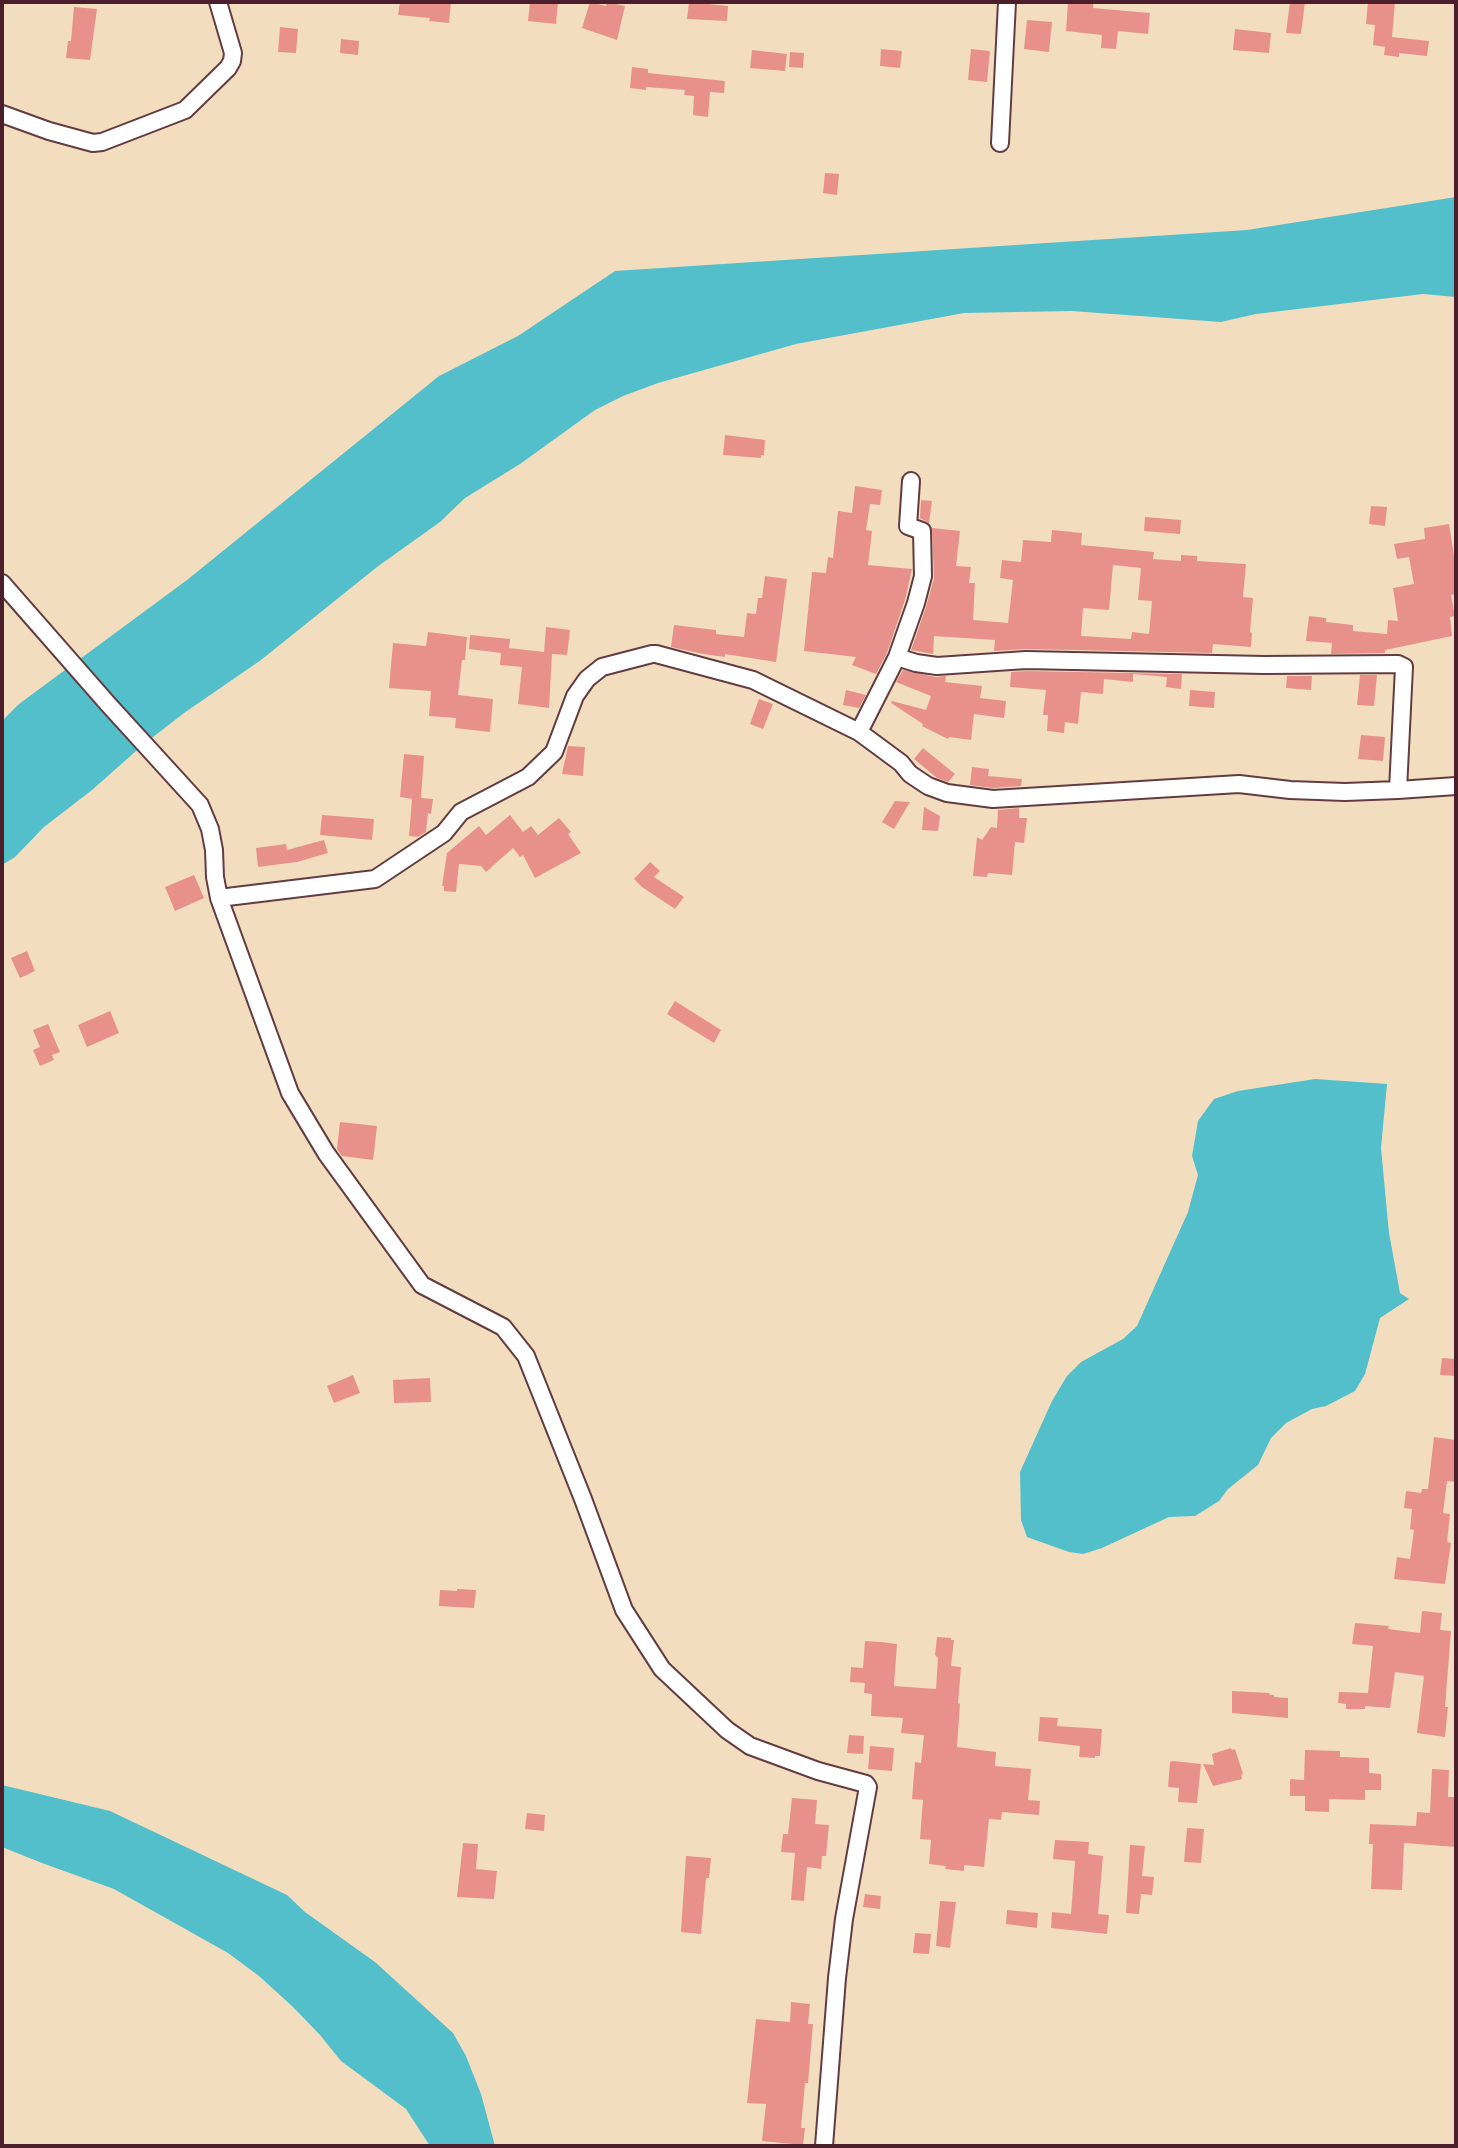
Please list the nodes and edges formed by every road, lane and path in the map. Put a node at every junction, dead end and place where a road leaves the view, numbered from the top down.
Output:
1 (218, 2) edge
2 (1007, 2) edge
3 (2, 114) edge
4 (1000, 143) dead end
5 (911, 481) dead end
6 (2, 583) edge
7 (897, 657) junction
8 (859, 732) junction
9 (1456, 786) edge
10 (1398, 790) junction
11 (219, 898) junction
12 (824, 2146) edge

1 - 3 street
2 - 4 street
5 - 7 street
6 - 11 street
7 - 8 street
7 - 10 street
8 - 10 street
8 - 11 street
9 - 10 street
11 - 12 street

